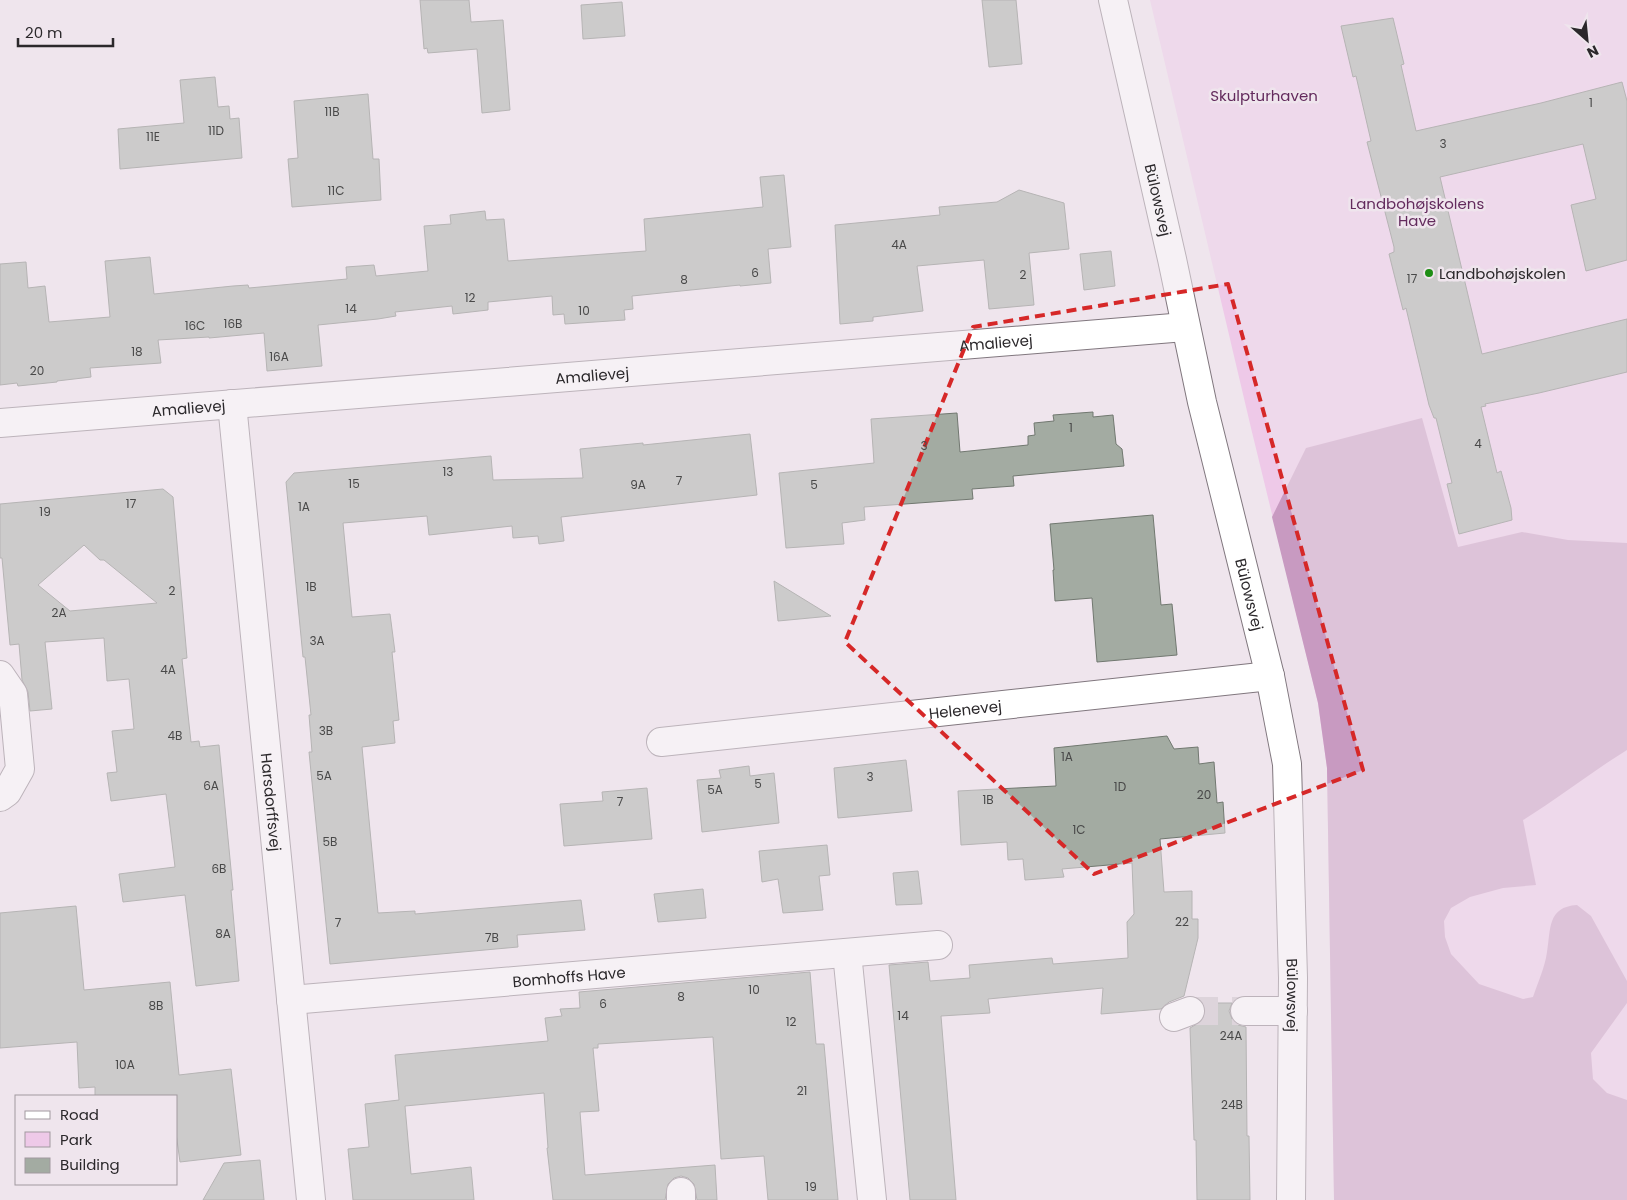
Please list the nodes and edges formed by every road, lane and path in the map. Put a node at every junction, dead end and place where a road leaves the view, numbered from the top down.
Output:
1 (1113, 0) edge
2 (1185, 327) junction
3 (232, 404) junction
4 (0, 423) edge
5 (0, 676) edge
6 (1270, 676) junction
7 (661, 742) dead end
8 (0, 797) edge
9 (938, 945) dead end
10 (847, 953) junction
11 (291, 1000) junction
12 (1245, 1011) tunnel mouth
13 (1293, 1011) junction
14 (311, 1200) edge
15 (872, 1200) edge
16 (1291, 1200) edge

1 - 2 street, Bülowsvej
2 - 3 street, Amalievej
2 - 6 street, Bülowsvej
3 - 4 street, Amalievej
3 - 11 street, Harsdorffsvej
5 - 8 street
6 - 7 street, Helenevej
6 - 13 street, Bülowsvej
9 - 10 street, Bomhoffs Have
10 - 11 street, Bomhoffs Have
10 - 15 street
11 - 14 street, Harsdorffsvej
12 - 13 street
13 - 16 street, Bülowsvej

